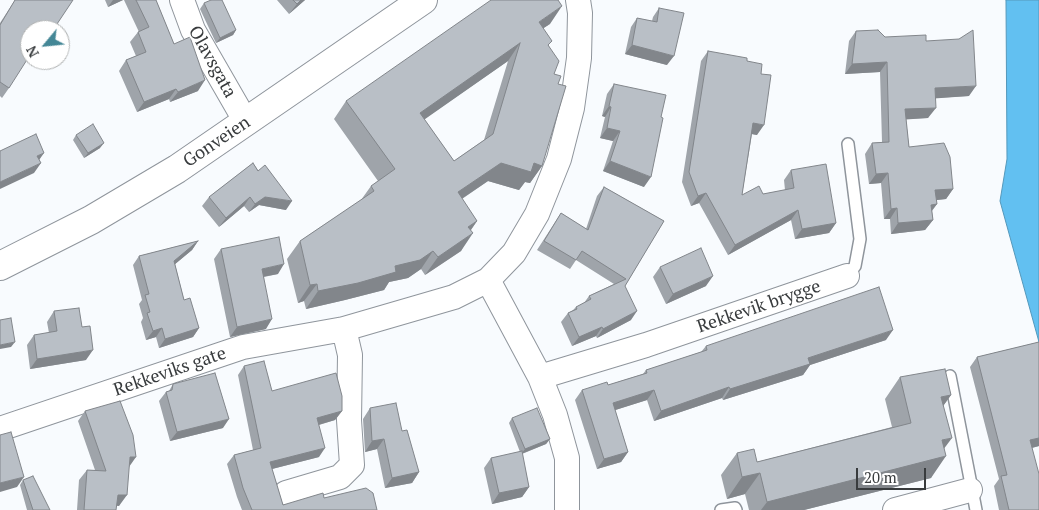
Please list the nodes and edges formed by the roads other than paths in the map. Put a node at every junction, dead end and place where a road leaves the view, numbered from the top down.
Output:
1 (182, 0) edge
2 (423, 0) edge
3 (578, 0) edge
4 (246, 122) junction
5 (848, 144) dead end
6 (0, 266) edge
7 (846, 276) joint
8 (488, 280) junction
9 (344, 328) junction
10 (950, 376) dead end
11 (540, 377) junction
12 (0, 429) edge
13 (286, 493) dead end
14 (973, 500) edge
15 (567, 510) edge
16 (721, 510) edge
17 (736, 510) edge
18 (895, 510) edge

1 - 4 street, Olavsgata
2 - 4 street, Gonveien
3 - 8 street, Rekkeviks gate
4 - 6 street, Gonveien
5 - 7 lane, Rekkevik brygge
7 - 11 street, Rekkevik brygge
8 - 9 street, Rekkeviks gate
8 - 11 street
9 - 12 street, Rekkeviks gate
9 - 13 street
10 - 14 lane
11 - 15 street
14 - 18 street
16 - 17 lane

